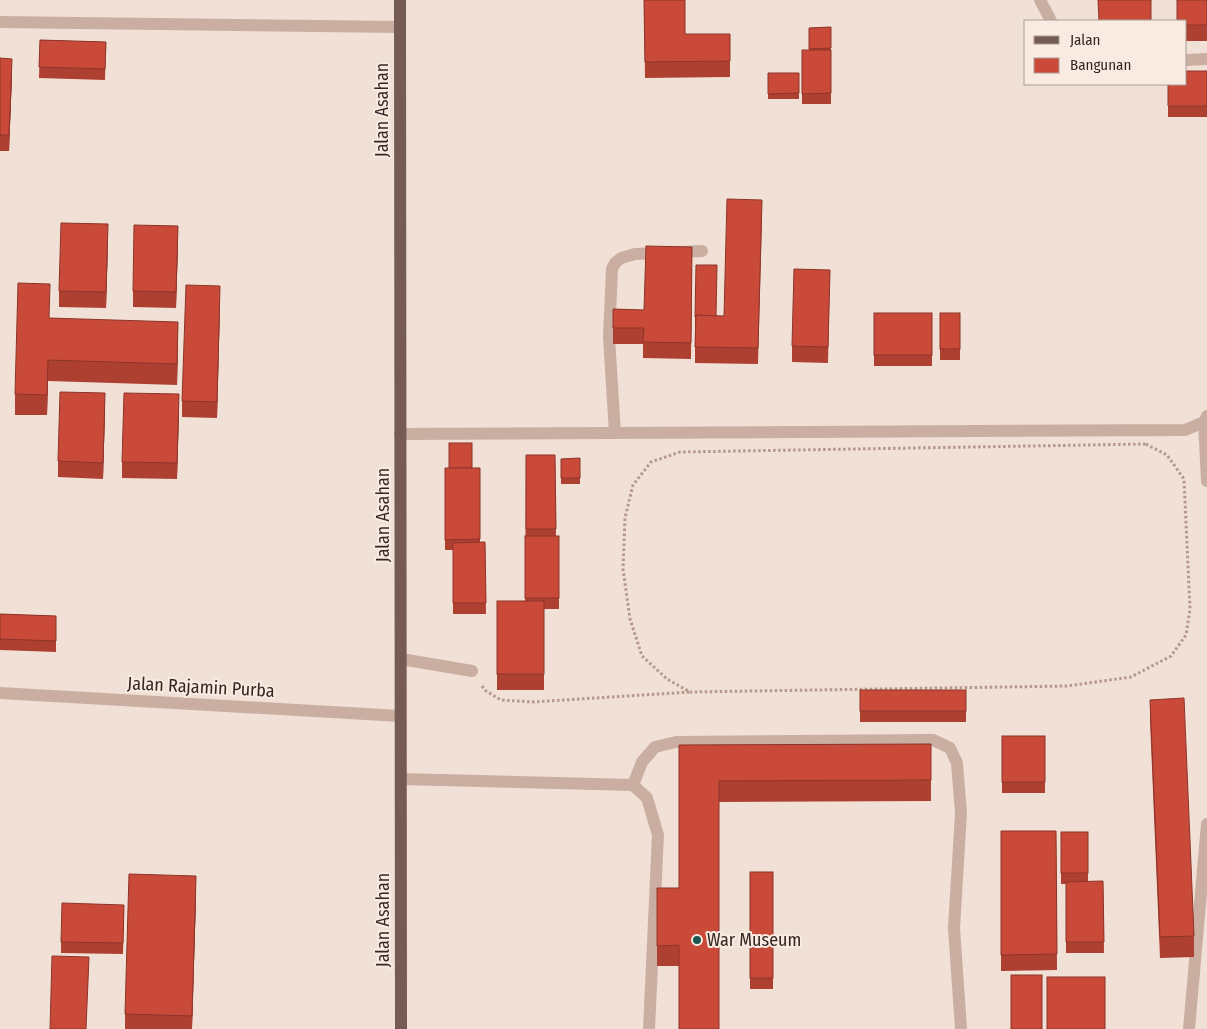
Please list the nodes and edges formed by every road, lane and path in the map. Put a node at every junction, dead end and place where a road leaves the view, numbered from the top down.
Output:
1 (400, 0) edge
2 (1040, 0) edge
3 (1050, 20) edge
4 (0, 22) edge
5 (400, 27) junction
6 (1207, 59) edge
7 (1187, 60) edge
8 (702, 251) dead end
9 (1205, 419) edge
10 (614, 433) junction
11 (400, 434) junction
12 (1207, 481) edge
13 (401, 659) junction
14 (472, 671) joint
15 (690, 692) junction
16 (0, 693) edge
17 (400, 716) junction
18 (401, 779) junction
19 (633, 785) junction
20 (1207, 824) edge
21 (401, 1029) edge
22 (650, 1029) edge
23 (961, 1029) edge
24 (1189, 1029) edge

1 - 5 main road, Jalan Asahan
2 - 3 street
4 - 5 street
5 - 11 main road, Jalan Asahan
6 - 7 street
8 - 10 street
9 - 10 street
9 - 12 street
10 - 11 street
11 - 13 main road, Jalan Asahan
13 - 14 street
13 - 17 main road, Jalan Asahan
14 - 15 path
15 - 15 path
16 - 17 street, Jalan Rajamin Purba
17 - 18 main road, Jalan Asahan
18 - 19 street
18 - 21 main road, Jalan Asahan
19 - 22 street
19 - 23 street
20 - 24 street

